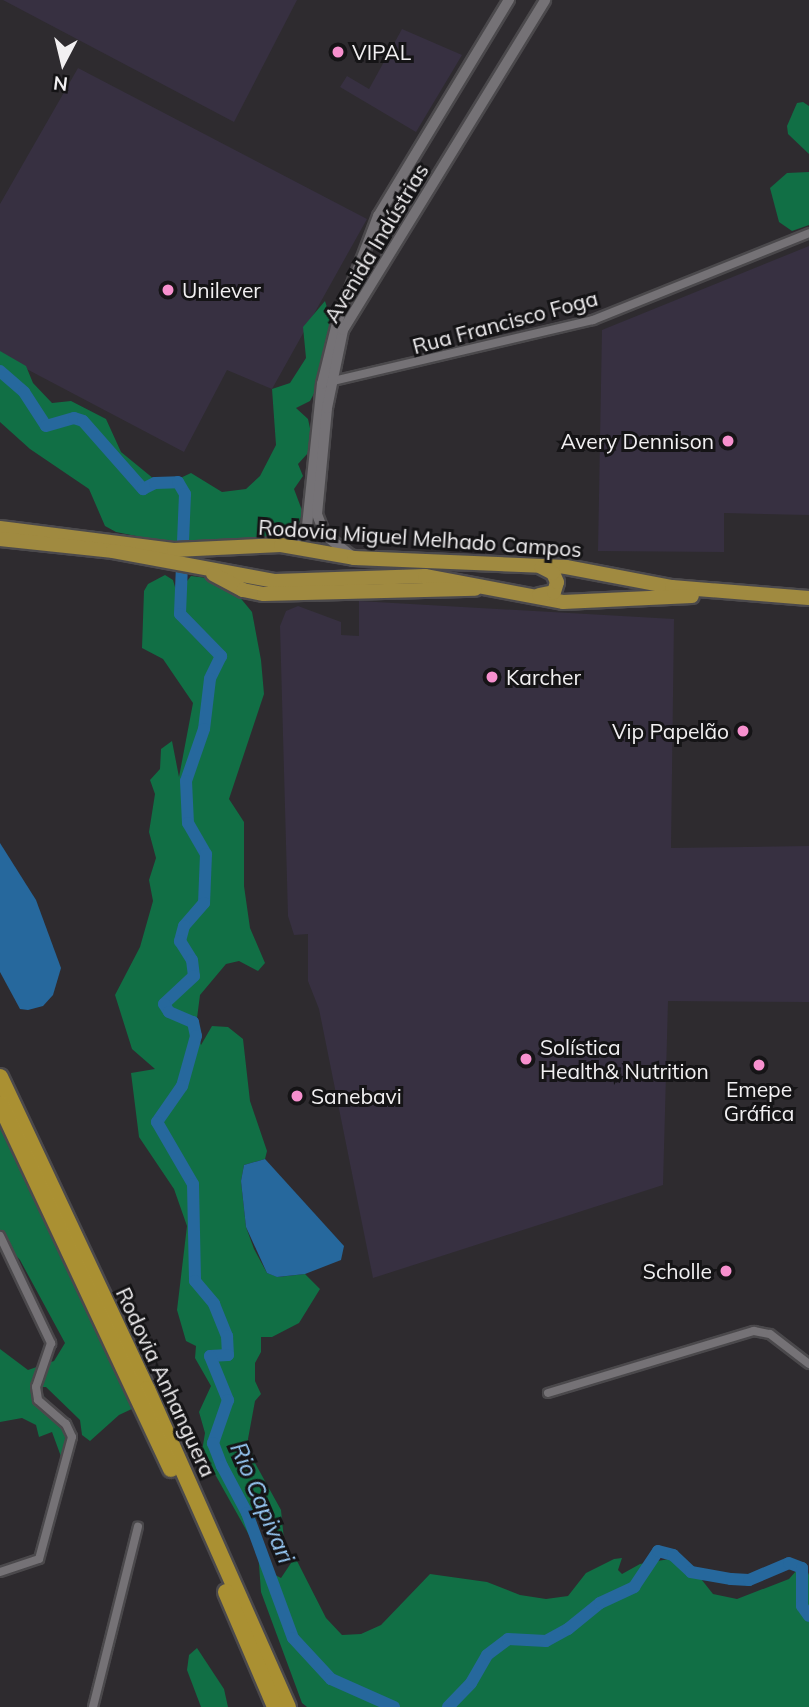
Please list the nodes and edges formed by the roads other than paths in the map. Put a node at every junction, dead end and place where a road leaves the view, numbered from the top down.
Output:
1 (509, 0) edge
2 (545, 0) edge
3 (809, 233) edge
4 (327, 383) junction
5 (0, 528) edge
6 (0, 538) edge
7 (281, 545) junction
8 (159, 554) junction
9 (354, 558) junction
10 (538, 566) junction
11 (202, 569) junction
12 (259, 579) junction
13 (497, 587) junction
14 (752, 595) junction
15 (523, 596) junction
16 (809, 598) edge
17 (0, 1077) edge
18 (0, 1104) edge
19 (0, 1236) edge
20 (809, 1364) edge
21 (548, 1393) dead end
22 (138, 1527) dead end
23 (0, 1572) edge
24 (93, 1707) edge
25 (275, 1707) edge
26 (288, 1707) edge

1 - 4 street, Avenida Indústrias
2 - 4 street, Avenida Indústrias
3 - 4 street, Rua Francisco Foga
4 - 7 street, Avenida Indústrias
4 - 9 street, Avenida Indústrias
5 - 8 highway, Rodovia Miguel Melhado Campos
6 - 8 highway, Rodovia Miguel Melhado Campos
7 - 8 highway, Rodovia Miguel Melhado Campos
7 - 9 highway, Rodovia Miguel Melhado Campos
7 - 12 highway
8 - 11 highway, Rodovia Miguel Melhado Campos
9 - 10 highway, Rodovia Miguel Melhado Campos
10 - 14 highway, Rodovia Miguel Melhado Campos
10 - 15 highway
11 - 12 highway, Rodovia Miguel Melhado Campos
11 - 13 highway
12 - 13 highway, Rodovia Miguel Melhado Campos
13 - 15 highway, Rodovia Miguel Melhado Campos
14 - 15 highway, Rodovia Miguel Melhado Campos
14 - 16 highway, Rodovia Miguel Melhado Campos
17 - 26 highway, Rodovia Anhanguera
18 - 25 highway, Rodovia Anhanguera
19 - 23 street
20 - 21 street
22 - 24 street

